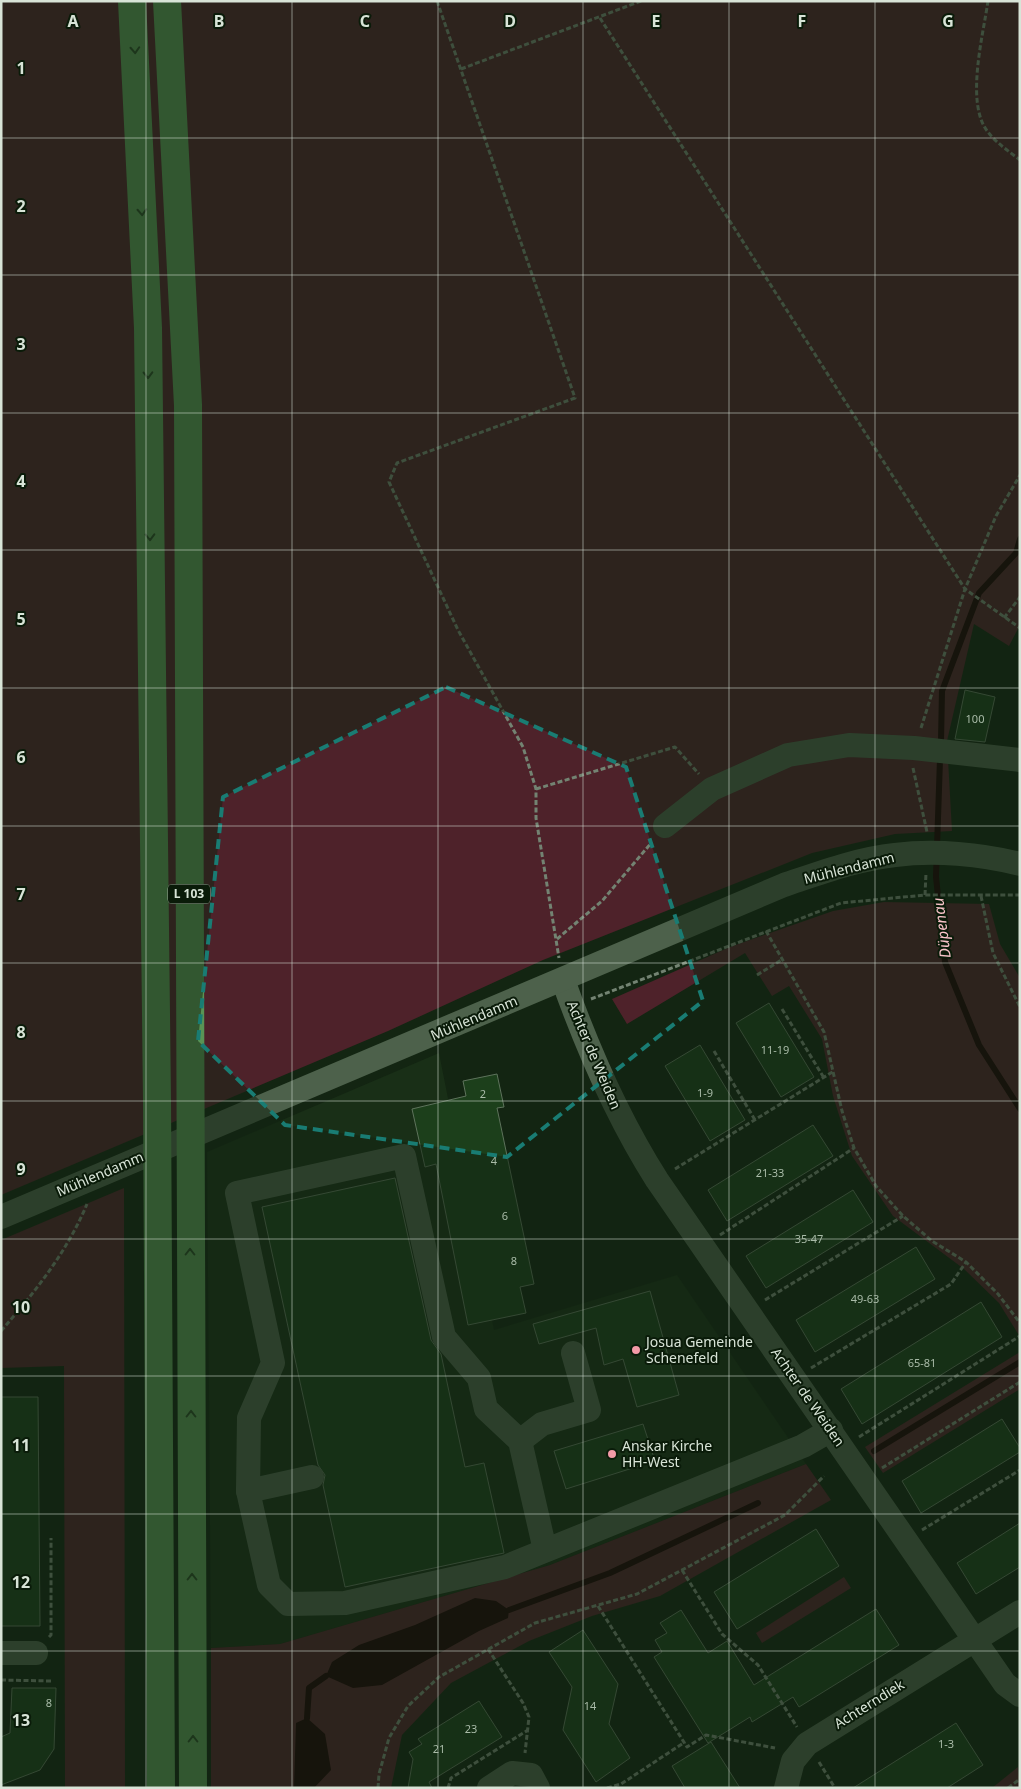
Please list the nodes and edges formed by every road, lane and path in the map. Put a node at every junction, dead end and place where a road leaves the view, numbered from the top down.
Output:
1 (132, 1) edge
2 (167, 1) edge
3 (437, 1) edge
4 (641, 1) edge
5 (988, 1) edge
6 (600, 18) junction
7 (461, 69) junction
8 (1020, 160) edge
9 (1020, 475) edge
10 (965, 589) junction
11 (1020, 597) edge
12 (1004, 618) junction
13 (1020, 628) edge
14 (914, 748) junction
15 (1020, 760) edge
16 (692, 767) dead end
17 (536, 789) junction
18 (665, 826) joint
19 (927, 827) dead end
20 (1020, 864) edge
21 (1020, 895) edge
22 (981, 896) junction
23 (766, 931) junction
24 (556, 939) junction
25 (783, 959) junction
26 (757, 975) dead end
27 (563, 980) junction
28 (589, 999) dead end
29 (1020, 1007) edge
30 (782, 1008) dead end
31 (714, 1051) dead end
32 (834, 1071) junction
33 (824, 1078) junction
34 (755, 1120) junction
35 (854, 1148) junction
36 (669, 1173) dead end
37 (94, 1185) junction
38 (903, 1216) junction
39 (1, 1217) edge
40 (714, 1239) dead end
41 (966, 1262) junction
42 (759, 1304) dead end
43 (1020, 1323) edge
44 (1, 1331) edge
45 (1020, 1336) edge
46 (573, 1354) dead end
47 (807, 1371) dead end
48 (1020, 1382) edge
49 (831, 1430) junction
50 (855, 1440) dead end
51 (520, 1441) junction
52 (1020, 1470) edge
53 (876, 1471) dead end
54 (824, 1476) dead end
55 (312, 1477) dead end
56 (248, 1491) junction
57 (919, 1532) dead end
58 (51, 1538) dead end
59 (546, 1550) junction
60 (682, 1570) junction
61 (598, 1606) junction
62 (1020, 1612) edge
63 (974, 1639) junction
64 (488, 1649) junction
65 (1, 1652) edge
66 (36, 1653) joint
67 (1, 1680) edge
68 (52, 1682) dead end
69 (1020, 1695) edge
70 (529, 1729) junction
71 (685, 1742) junction
72 (802, 1748) junction
73 (1020, 1779) edge
74 (530, 1781) edge
75 (161, 1788) edge
76 (193, 1788) edge
77 (378, 1788) edge
78 (448, 1788) edge
79 (489, 1788) edge
80 (607, 1788) edge
81 (786, 1788) edge
82 (835, 1788) edge
83 (1008, 1788) edge

1 -> 75 highway, L 103
76 -> 2 highway, L 103
3 - 7 path
4 - 6 path
5 - 8 path
6 - 7 path
6 - 10 path
7 - 17 path
9 - 10 path
10 - 12 path
10 - 14 path
11 - 12 path
12 - 13 path
14 - 15 street
14 - 18 street
14 - 19 path
16 - 17 path
17 - 24 path
18 - 24 path
20 - 27 street, Mühlendamm
21 - 22 path
22 - 23 path
22 - 29 path
23 - 25 path
23 - 28 path
24 - 27 path
25 - 26 path
25 - 32 path
27 - 37 street, Mühlendamm
27 - 49 street, Achter de Weiden
30 - 33 path
31 - 34 path
32 - 33 path
32 - 35 path
33 - 34 path
34 - 36 path
35 - 38 path
35 - 40 path
37 - 39 street, Mühlendamm
37 - 44 path
38 - 41 path
38 - 42 path
41 - 43 path
41 - 47 path
45 - 50 path
46 - 51 street
48 - 53 path
49 - 59 street
49 - 63 street, Achter de Weiden
51 - 56 street
51 - 59 street
52 - 57 path
54 - 60 path
55 - 56 street
56 - 59 street
58 - 66 path
60 - 61 path
60 - 72 path
61 - 64 path
61 - 71 path
62 - 63 street, Achterndiek
63 - 69 street, Achter de Weiden
63 - 72 street, Achterndiek
64 - 70 path
64 - 77 path
65 - 66 street
67 - 68 path
70 - 74 path
70 - 78 path
71 - 72 path
71 - 80 path
72 - 81 street
72 - 82 path
73 - 83 path
74 - 79 street

